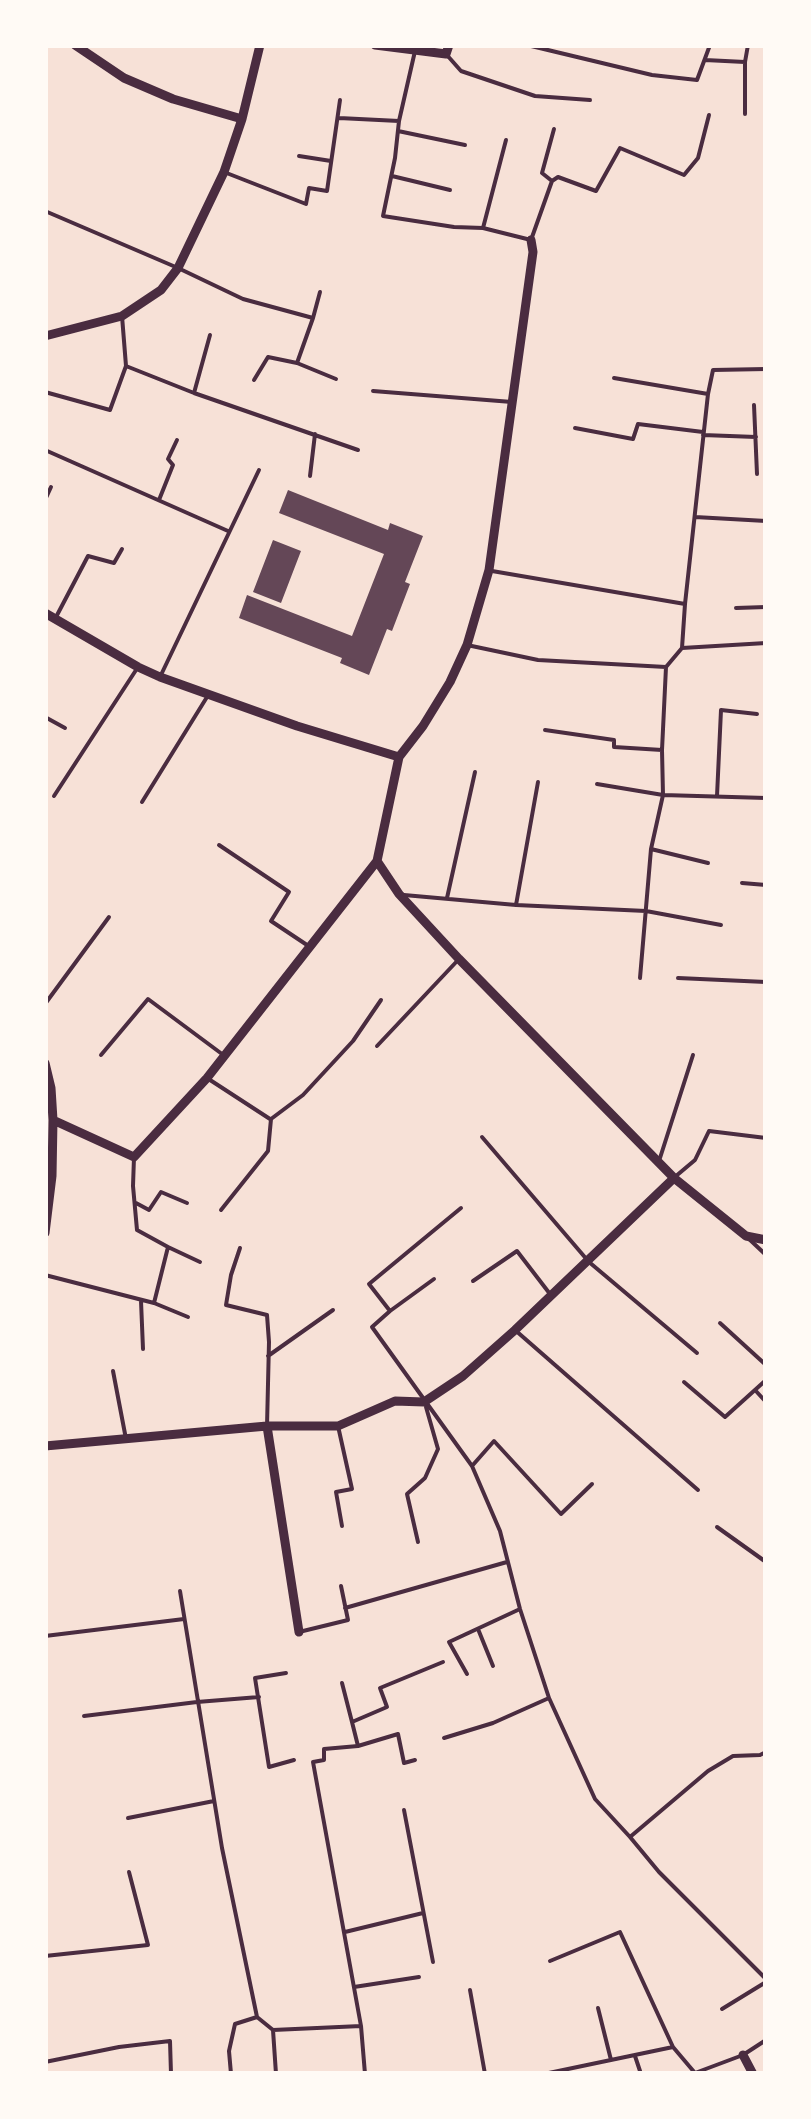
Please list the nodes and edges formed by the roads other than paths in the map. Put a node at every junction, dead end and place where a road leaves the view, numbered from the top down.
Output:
1 (75, 45) edge
2 (259, 45) edge
3 (376, 45) edge
4 (527, 45) edge
5 (710, 45) edge
6 (748, 45) edge
7 (415, 48) junction
8 (447, 50) edge
9 (704, 60) junction
10 (746, 62) junction
11 (340, 100) dead end
12 (590, 100) dead end
13 (745, 114) dead end
14 (709, 115) dead end
15 (338, 118) junction
16 (242, 119) junction
17 (399, 121) junction
18 (554, 129) dead end
19 (398, 131) junction
20 (506, 140) dead end
21 (464, 145) dead end
22 (300, 156) dead end
23 (330, 161) junction
24 (224, 172) junction
25 (392, 176) junction
26 (552, 181) junction
27 (450, 190) dead end
28 (45, 211) edge
29 (483, 228) junction
30 (531, 240) junction
31 (178, 268) junction
32 (320, 292) dead end
33 (122, 316) junction
34 (312, 318) junction
35 (45, 336) edge
36 (210, 336) dead end
37 (297, 362) junction
38 (126, 366) junction
39 (766, 369) edge
40 (614, 378) dead end
41 (336, 379) dead end
42 (254, 380) dead end
43 (374, 391) dead end
44 (45, 392) edge
45 (194, 392) junction
46 (708, 394) junction
47 (512, 402) junction
48 (754, 405) dead end
49 (575, 428) dead end
50 (703, 433) junction
51 (315, 434) junction
52 (756, 437) junction
53 (178, 440) dead end
54 (45, 450) edge
55 (358, 450) dead end
56 (259, 470) dead end
57 (757, 474) dead end
58 (310, 476) dead end
59 (51, 487) dead end
60 (45, 500) edge
61 (159, 500) junction
62 (695, 517) junction
63 (766, 520) edge
64 (229, 532) junction
65 (122, 548) dead end
66 (489, 570) junction
67 (684, 604) junction
68 (736, 608) dead end
69 (766, 608) edge
70 (45, 613) edge
71 (55, 619) junction
72 (766, 643) edge
73 (467, 644) junction
74 (682, 648) junction
75 (666, 667) junction
76 (138, 668) junction
77 (160, 677) junction
78 (209, 693) junction
79 (757, 714) dead end
80 (45, 718) edge
81 (66, 728) dead end
82 (544, 730) dead end
83 (662, 750) junction
84 (399, 756) junction
85 (475, 772) dead end
86 (538, 782) dead end
87 (598, 784) dead end
88 (663, 795) junction
89 (54, 796) dead end
90 (717, 796) junction
91 (766, 798) edge
92 (142, 802) dead end
93 (219, 846) dead end
94 (651, 849) junction
95 (377, 861) junction
96 (708, 863) dead end
97 (742, 883) dead end
98 (766, 885) edge
99 (399, 894) junction
100 (448, 898) junction
101 (516, 905) junction
102 (646, 911) junction
103 (109, 917) dead end
104 (721, 926) dead end
105 (310, 948) junction
106 (459, 958) junction
107 (640, 978) dead end
108 (678, 978) dead end
109 (766, 982) edge
110 (380, 1000) dead end
111 (45, 1004) edge
112 (377, 1046) dead end
113 (101, 1054) dead end
114 (224, 1055) junction
115 (693, 1055) dead end
116 (45, 1063) edge
117 (206, 1078) junction
118 (53, 1120) junction
119 (271, 1120) junction
120 (482, 1137) dead end
121 (766, 1138) edge
122 (134, 1158) junction
123 (658, 1163) junction
124 (48, 1173) edge
125 (674, 1178) junction
126 (136, 1203) junction
127 (187, 1203) dead end
128 (461, 1208) dead end
129 (221, 1210) dead end
130 (45, 1233) edge
131 (746, 1236) junction
132 (766, 1240) edge
133 (168, 1247) junction
134 (240, 1248) dead end
135 (766, 1255) edge
136 (200, 1262) dead end
137 (588, 1262) junction
138 (45, 1275) edge
139 (434, 1279) dead end
140 (474, 1281) dead end
141 (550, 1294) junction
142 (140, 1301) junction
143 (154, 1303) junction
144 (333, 1310) dead end
145 (390, 1311) junction
146 (188, 1318) dead end
147 (720, 1324) dead end
148 (515, 1330) junction
149 (143, 1349) dead end
150 (696, 1354) dead end
151 (268, 1356) junction
152 (766, 1365) edge
153 (113, 1370) dead end
154 (766, 1380) edge
155 (684, 1382) dead end
156 (754, 1390) junction
157 (424, 1402) junction
158 (766, 1402) edge
159 (267, 1426) junction
160 (338, 1426) junction
161 (126, 1439) junction
162 (45, 1446) edge
163 (472, 1466) junction
164 (592, 1484) dead end
165 (698, 1490) dead end
166 (342, 1526) dead end
167 (717, 1527) dead end
168 (418, 1542) dead end
169 (507, 1562) junction
170 (766, 1562) edge
171 (341, 1586) dead end
172 (180, 1591) dead end
173 (344, 1608) junction
174 (520, 1608) junction
175 (184, 1619) junction
176 (478, 1629) junction
177 (299, 1632) joint
178 (45, 1636) edge
179 (443, 1662) dead end
180 (493, 1666) dead end
181 (286, 1673) dead end
182 (468, 1674) dead end
183 (342, 1683) dead end
184 (258, 1698) junction
185 (549, 1698) junction
186 (197, 1702) junction
187 (84, 1716) dead end
188 (352, 1722) junction
189 (444, 1738) dead end
190 (358, 1746) junction
191 (766, 1752) edge
192 (294, 1760) dead end
193 (415, 1760) dead end
194 (214, 1801) junction
195 (404, 1810) dead end
196 (128, 1818) dead end
197 (630, 1836) junction
198 (129, 1872) dead end
199 (423, 1913) junction
200 (345, 1932) junction
201 (45, 1956) edge
202 (550, 1961) dead end
203 (433, 1962) dead end
204 (418, 1977) dead end
205 (766, 1981) edge
206 (354, 1987) junction
207 (470, 1990) dead end
208 (598, 2008) dead end
209 (722, 2009) dead end
210 (257, 2017) junction
211 (361, 2026) junction
212 (273, 2030) junction
213 (766, 2040) edge
214 (673, 2047) junction
215 (635, 2056) junction
216 (743, 2056) junction
217 (612, 2060) junction
218 (45, 2062) edge
219 (171, 2074) edge
220 (230, 2074) edge
221 (276, 2074) edge
222 (365, 2074) edge
223 (485, 2074) edge
224 (547, 2074) edge
225 (641, 2074) edge
226 (753, 2074) edge

1 - 16 street
2 - 16 street
3 - 7 street
4 - 9 lane
5 - 9 lane
6 - 10 lane
7 - 8 street
7 - 17 lane
8 - 12 lane
9 - 10 lane
10 - 13 lane
11 - 15 lane
14 - 26 lane
15 - 17 lane
15 - 23 lane
16 - 24 street
17 - 19 lane
18 - 26 lane
19 - 21 lane
19 - 25 lane
20 - 29 lane
22 - 23 lane
23 - 24 lane
24 - 31 street
25 - 27 lane
25 - 29 lane
26 - 30 lane
28 - 31 lane
29 - 30 lane
30 - 47 street
31 - 33 street
31 - 34 lane
32 - 34 lane
33 - 35 street
33 - 38 lane
34 - 37 lane
36 - 45 lane
37 - 41 lane
37 - 42 lane
38 - 44 lane
38 - 45 lane
39 - 46 lane
40 - 46 lane
43 - 47 lane
45 - 51 lane
46 - 50 lane
47 - 66 street
48 - 52 lane
49 - 50 lane
50 - 52 lane
50 - 62 lane
51 - 55 lane
51 - 58 lane
52 - 57 lane
53 - 61 lane
54 - 61 lane
56 - 64 lane
59 - 60 lane
61 - 64 lane
62 - 63 lane
62 - 67 lane
64 - 77 lane
65 - 71 lane
66 - 67 lane
66 - 73 street
67 - 74 lane
68 - 69 lane
70 - 71 street
71 - 76 street
72 - 74 lane
73 - 75 lane
73 - 84 street
74 - 75 lane
75 - 83 lane
76 - 77 street
76 - 89 lane
77 - 78 street
78 - 84 street
78 - 92 lane
79 - 90 lane
80 - 81 lane
82 - 83 lane
83 - 88 lane
84 - 95 street
85 - 100 lane
86 - 101 lane
87 - 88 lane
88 - 90 lane
88 - 94 lane
90 - 91 lane
93 - 105 lane
94 - 96 lane
94 - 102 lane
95 - 99 street
95 - 105 street
97 - 98 lane
99 - 100 lane
99 - 106 street
100 - 101 lane
101 - 102 lane
102 - 104 lane
102 - 107 lane
103 - 111 lane
105 - 114 street
106 - 112 lane
106 - 123 street
108 - 109 lane
110 - 119 lane
113 - 114 lane
114 - 117 street
115 - 123 lane
116 - 118 street
117 - 119 lane
117 - 122 street
118 - 122 street
118 - 124 street
119 - 129 lane
120 - 137 lane
121 - 125 lane
122 - 126 lane
123 - 125 street
124 - 130 street
125 - 131 street
125 - 137 street
126 - 127 lane
126 - 133 lane
128 - 145 lane
131 - 132 street
131 - 135 lane
133 - 136 lane
133 - 143 lane
134 - 151 lane
137 - 141 street
137 - 150 lane
138 - 142 lane
139 - 145 lane
140 - 141 lane
141 - 148 street
142 - 143 lane
142 - 149 lane
143 - 146 lane
144 - 151 lane
145 - 157 lane
147 - 152 lane
148 - 157 street
148 - 165 lane
151 - 159 lane
153 - 161 lane
154 - 156 lane
155 - 156 lane
156 - 158 lane
157 - 160 street
157 - 163 lane
157 - 168 lane
159 - 160 street
159 - 161 street
159 - 177 street
160 - 166 lane
161 - 162 street
163 - 164 lane
163 - 169 lane
167 - 170 lane
169 - 173 lane
169 - 174 lane
171 - 173 lane
172 - 175 lane
173 - 177 lane
174 - 176 lane
174 - 185 lane
175 - 178 lane
175 - 186 lane
176 - 180 lane
176 - 182 lane
179 - 188 lane
181 - 184 lane
183 - 188 lane
184 - 186 lane
184 - 192 lane
185 - 189 lane
185 - 197 lane
186 - 187 lane
186 - 194 lane
188 - 190 lane
190 - 193 lane
190 - 200 lane
191 - 197 lane
194 - 196 lane
194 - 210 lane
195 - 199 lane
197 - 205 lane
198 - 201 lane
199 - 200 lane
199 - 203 lane
200 - 206 lane
202 - 214 lane
204 - 206 lane
205 - 209 lane
206 - 211 lane
207 - 223 lane
208 - 217 lane
210 - 212 lane
210 - 220 lane
211 - 212 lane
211 - 222 lane
212 - 221 lane
213 - 216 lane
214 - 215 lane
214 - 216 lane
215 - 217 lane
215 - 225 lane
216 - 226 street
217 - 224 lane
218 - 219 lane

